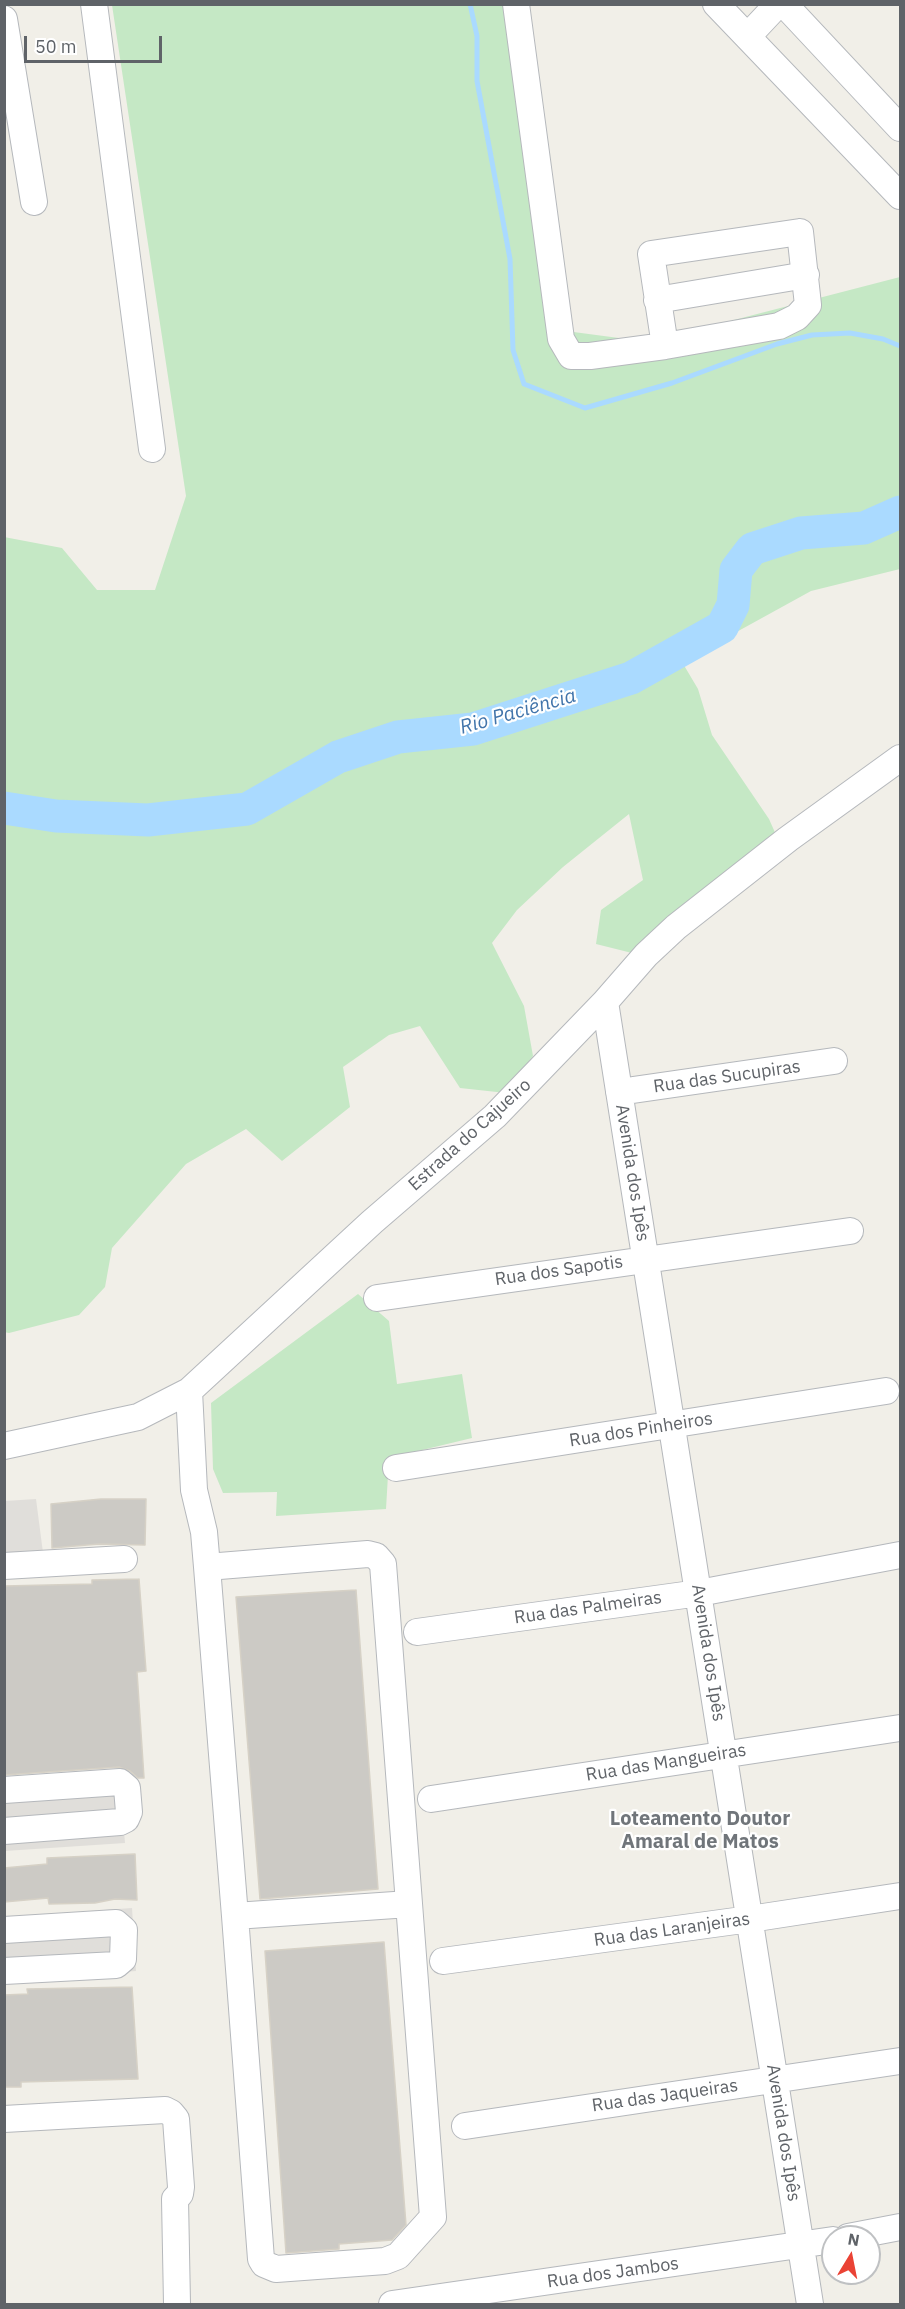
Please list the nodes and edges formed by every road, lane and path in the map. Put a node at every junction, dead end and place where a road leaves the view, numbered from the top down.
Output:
1 (94, 4) edge
2 (516, 4) edge
3 (716, 4) edge
4 (778, 4) edge
5 (784, 4) edge
6 (4, 19) edge
7 (748, 36) junction
8 (900, 128) edge
9 (900, 196) edge
10 (34, 202) dead end
11 (806, 275) junction
12 (657, 300) junction
13 (665, 346) junction
14 (152, 449) dead end
15 (899, 762) edge
16 (605, 1002) junction
17 (834, 1061) dead end
18 (620, 1092) junction
19 (850, 1231) dead end
20 (646, 1258) junction
21 (376, 1298) dead end
22 (886, 1391) dead end
23 (189, 1392) junction
24 (672, 1426) junction
25 (4, 1446) edge
26 (396, 1468) dead end
27 (900, 1555) edge
28 (124, 1559) dead end
29 (4, 1566) edge
30 (207, 1568) junction
31 (699, 1593) junction
32 (417, 1632) dead end
33 (900, 1728) edge
34 (724, 1754) junction
35 (4, 1790) edge
36 (431, 1799) dead end
37 (4, 1831) edge
38 (900, 1896) edge
39 (409, 1904) junction
40 (234, 1916) junction
41 (750, 1919) junction
42 (4, 1930) edge
43 (443, 1961) dead end
44 (4, 1971) edge
45 (900, 2061) edge
46 (775, 2079) junction
47 (4, 2119) edge
48 (465, 2126) dead end
49 (900, 2228) edge
50 (881, 2231) edge
51 (821, 2242) edge
52 (801, 2246) junction
53 (177, 2304) edge
54 (392, 2304) edge
55 (810, 2304) edge

1 - 14 street
2 - 13 street
3 - 7 street
4 - 7 street
5 - 8 street
6 - 10 street
7 - 9 street
11 - 12 street
11 - 12 street
11 - 13 street
12 - 13 street
15 - 16 street, Estrada do Cajueiro
16 - 18 street, Avenida dos Ipês
16 - 23 street, Estrada do Cajueiro
17 - 18 street, Rua das Sucupiras
18 - 20 street, Avenida dos Ipês
19 - 20 street, Rua dos Sapotis
20 - 21 street, Rua dos Sapotis
20 - 24 street, Avenida dos Ipês
22 - 24 street, Rua dos Pinheiros
23 - 25 street, Estrada do Cajueiro
23 - 30 street
24 - 26 street, Rua dos Pinheiros
24 - 31 street, Avenida dos Ipês
27 - 31 street, Rua das Palmeiras
28 - 29 street
30 - 39 street
30 - 40 street
31 - 32 street, Rua das Palmeiras
31 - 34 street, Avenida dos Ipês
33 - 34 street, Rua das Mangueiras
34 - 36 street, Rua das Mangueiras
34 - 41 street, Avenida dos Ipês
35 - 37 street
38 - 41 street, Rua das Laranjeiras
39 - 40 street
39 - 40 street
41 - 43 street, Rua das Laranjeiras
41 - 46 street, Avenida dos Ipês
42 - 44 street
45 - 46 street, Rua das Jaqueiras
46 - 48 street, Rua das Jaqueiras
46 - 52 street, Avenida dos Ipês
47 - 53 street
49 - 50 street
51 - 52 street, Rua dos Jambos
52 - 54 street, Rua dos Jambos
52 - 55 street, Avenida dos Ipês

